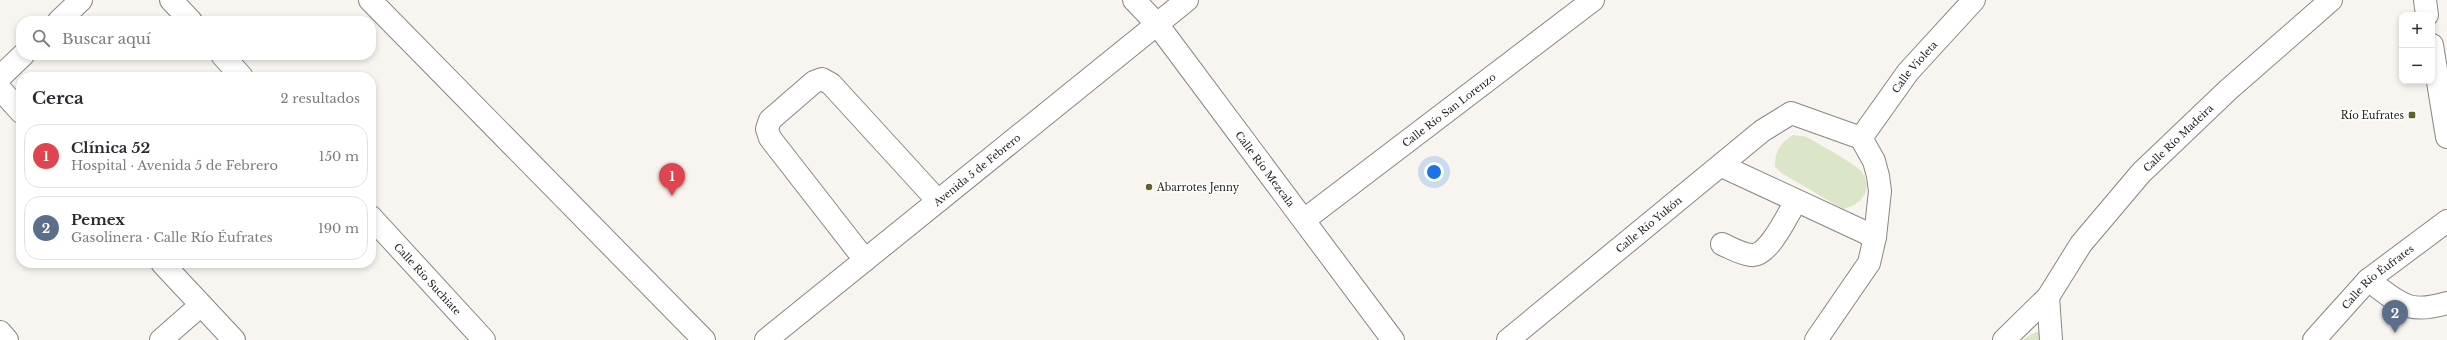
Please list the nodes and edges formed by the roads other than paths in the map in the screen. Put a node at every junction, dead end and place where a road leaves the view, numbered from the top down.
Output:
1 (81, 0) edge
2 (171, 0) edge
3 (370, 0) edge
4 (1134, 0) edge
5 (1187, 0) edge
6 (1593, 0) edge
7 (1974, 0) edge
8 (2331, 0) edge
9 (2425, 0) edge
10 (2427, 12) edge
11 (64, 16) edge
12 (185, 16) edge
13 (1157, 24) junction
14 (2432, 48) edge
15 (18, 60) edge
16 (227, 60) edge
17 (237, 72) edge
18 (0, 77) edge
19 (0, 89) edge
20 (16, 107) edge
21 (2447, 137) edge
22 (1861, 138) junction
23 (1722, 166) junction
24 (938, 201) junction
25 (1796, 201) junction
26 (1304, 220) junction
27 (2447, 221) edge
28 (376, 222) edge
29 (1875, 237) junction
30 (1722, 244) dead end
31 (865, 260) junction
32 (167, 268) edge
33 (2368, 280) junction
34 (2048, 297) junction
35 (2447, 303) edge
36 (201, 305) junction
37 (0, 332) edge
38 (7, 340) edge
39 (161, 340) edge
40 (234, 340) edge
41 (484, 340) edge
42 (704, 340) edge
43 (766, 340) edge
44 (1393, 340) edge
45 (1508, 340) edge
46 (1816, 340) edge
47 (2004, 340) edge
48 (2051, 340) edge
49 (2314, 340) edge

1 - 11 street
2 - 12 street
3 - 42 street
4 - 13 street, Calle Río Mezcala
5 - 13 street, Avenida 5 de Febrero
6 - 26 street, Calle Río San Lorenzo
7 - 22 street, Calle Violeta
8 - 34 street, Calle Río Madeira
9 - 10 street
13 - 24 street, Avenida 5 de Febrero
13 - 26 street, Calle Río Mezcala
14 - 21 street
15 - 18 street
16 - 17 street
19 - 20 street
22 - 23 street, Calle Río Yukón
22 - 29 street
23 - 25 street
23 - 45 street, Calle Río Yukón
24 - 31 street, Avenida 5 de Febrero
24 - 31 street
25 - 29 street
25 - 30 street
26 - 44 street, Calle Río Mezcala
27 - 33 street, Calle Río Éufrates
28 - 41 street, Calle Río Suchiate
29 - 46 street
31 - 43 street, Avenida 5 de Febrero
32 - 36 street
33 - 35 street
33 - 49 street, Calle Río Éufrates
34 - 47 street, Calle Río Madeira
34 - 48 street
36 - 39 street
36 - 40 street
37 - 38 street

